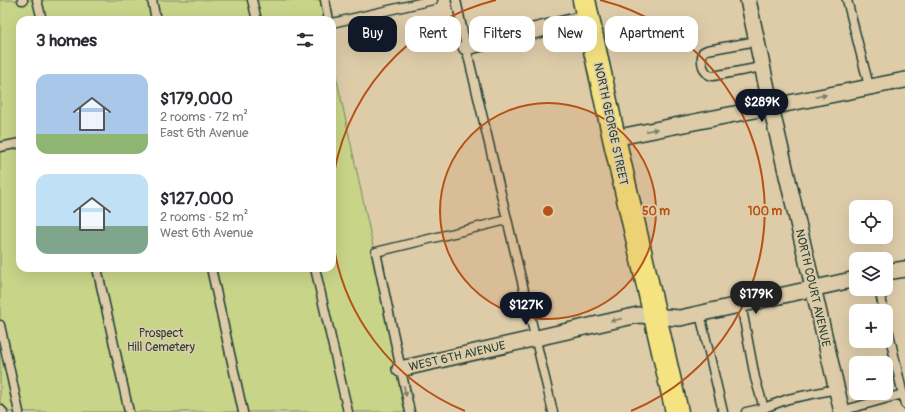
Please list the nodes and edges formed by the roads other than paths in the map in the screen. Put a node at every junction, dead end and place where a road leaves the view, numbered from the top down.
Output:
1 (37, 0) edge
2 (152, 0) edge
3 (252, 0) edge
4 (325, 0) edge
5 (433, 0) edge
6 (456, 0) edge
7 (748, 0) edge
8 (847, 0) edge
9 (586, 9) edge
10 (41, 16) edge
11 (155, 16) edge
12 (256, 16) edge
13 (328, 16) edge
14 (336, 22) edge
15 (757, 40) junction
16 (466, 47) junction
17 (762, 67) junction
18 (905, 80) edge
19 (869, 86) junction
20 (771, 107) junction
21 (614, 138) junction
22 (16, 144) edge
23 (0, 148) edge
24 (507, 220) junction
25 (905, 269) edge
26 (893, 271) edge
27 (98, 272) edge
28 (212, 272) edge
29 (316, 272) edge
30 (849, 280) edge
31 (813, 288) junction
32 (741, 304) junction
33 (700, 314) junction
34 (654, 316) junction
35 (0, 325) edge
36 (536, 338) junction
37 (892, 348) edge
38 (400, 369) junction
39 (836, 389) junction
40 (903, 394) junction
41 (905, 404) edge
42 (764, 408) junction
43 (0, 409) edge
44 (3, 412) edge
45 (19, 412) edge
46 (129, 412) edge
47 (243, 412) edge
48 (348, 412) edge
49 (410, 412) edge
50 (553, 412) edge
51 (677, 412) edge
52 (723, 412) edge
53 (746, 412) edge
54 (842, 412) edge

1 - 10 lane
2 - 11 lane
3 - 12 lane
4 - 13 lane
5 - 14 lane
6 - 16 lane
7 - 15 street, NORTH COURT AVENUE
8 - 19 lane
9 - 16 street
9 - 21 main road, NORTH GEORGE STREET
15 - 17 street, NORTH COURT AVENUE
15 - 17 lane
16 - 24 lane
17 - 20 street, NORTH COURT AVENUE
18 - 19 street
20 -> 19 street
21 -> 20 street
20 - 31 street, NORTH COURT AVENUE
21 - 34 main road, NORTH GEORGE STREET
22 - 23 lane
24 - 36 lane
24 - 38 lane
25 - 26 street
27 - 46 lane
28 - 47 lane
29 - 48 lane
30 - 31 street, WEST 6TH AVENUE
31 - 32 street, WEST 6TH AVENUE
31 - 39 street, NORTH COURT AVENUE
32 - 33 street, WEST 6TH AVENUE
32 - 42 lane
33 - 34 street, WEST 6TH AVENUE
33 - 52 lane
34 -> 36 street, WEST 6TH AVENUE
34 - 51 main road, NORTH GEORGE STREET
35 - 45 lane
36 - 38 street, WEST 6TH AVENUE
36 - 50 lane
37 - 40 lane
38 -> 49 lane
39 - 42 lane
39 - 54 street, NORTH COURT AVENUE
40 - 41 lane
40 - 54 lane
42 - 53 lane
43 - 44 lane

